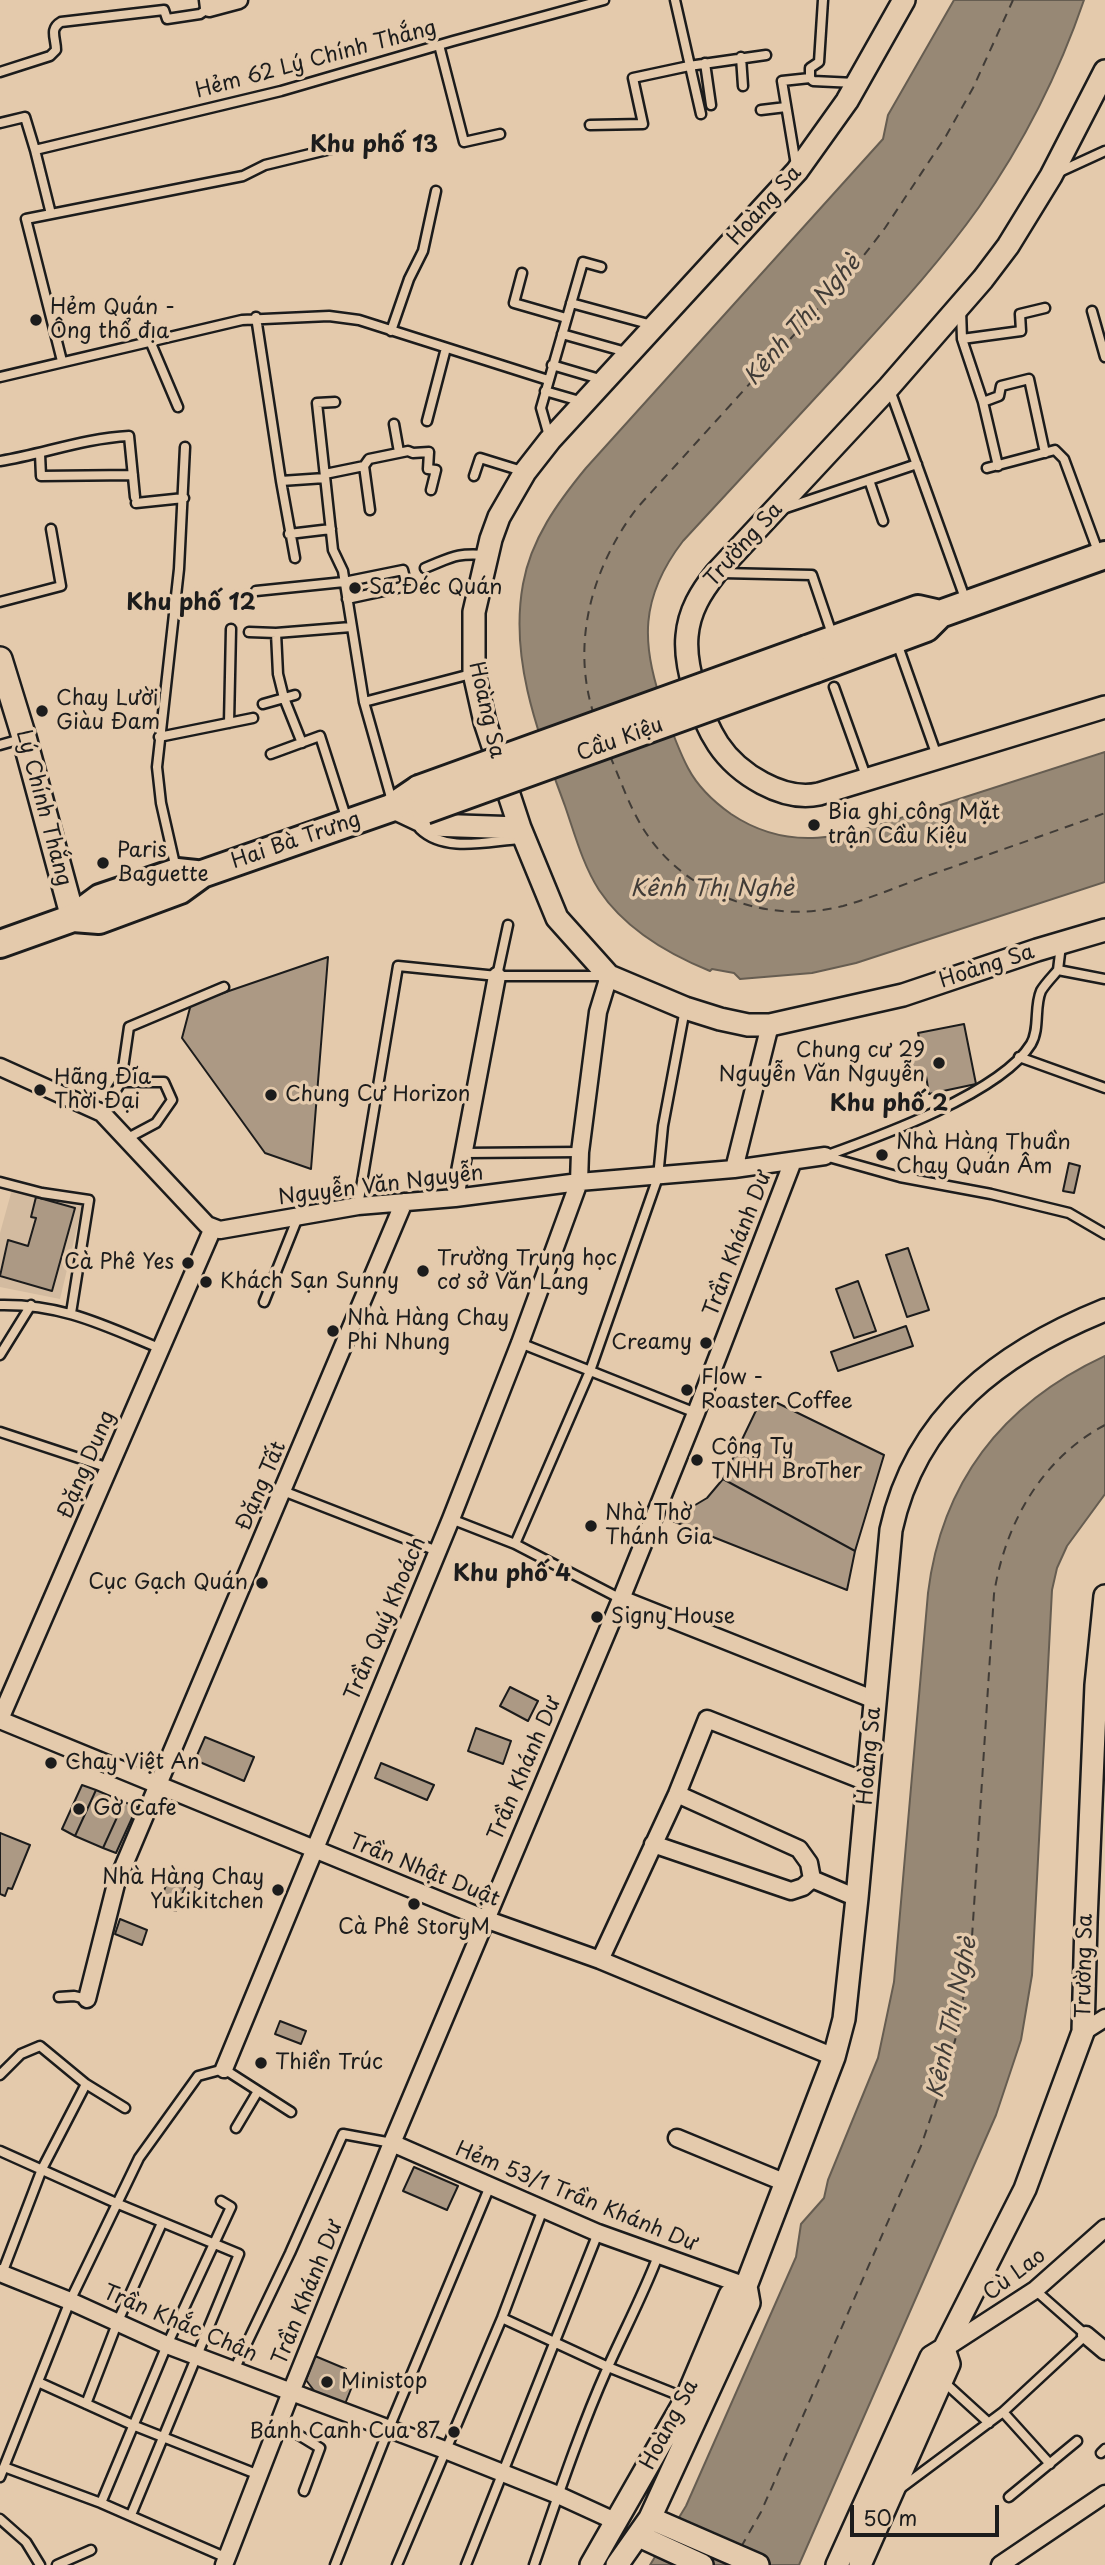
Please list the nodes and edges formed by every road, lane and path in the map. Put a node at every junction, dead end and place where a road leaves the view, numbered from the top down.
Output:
1 (239, 0) edge
2 (604, 0) edge
3 (675, 0) edge
4 (823, 0) edge
5 (904, 0) edge
6 (209, 4) edge
7 (439, 45) junction
8 (765, 55) dead end
9 (741, 57) junction
10 (705, 63) junction
11 (689, 66) junction
12 (1105, 71) edge
13 (0, 72) edge
14 (810, 78) junction
15 (858, 83) junction
16 (743, 86) dead end
17 (711, 105) dead end
18 (786, 107) junction
19 (761, 110) dead end
20 (701, 114) dead end
21 (0, 123) edge
22 (590, 125) dead end
23 (500, 134) dead end
24 (343, 146) dead end
25 (36, 150) junction
26 (1105, 150) edge
27 (797, 171) junction
28 (1051, 176) junction
29 (436, 191) dead end
30 (51, 214) junction
31 (601, 267) dead end
32 (522, 273) dead end
33 (570, 303) junction
34 (961, 305) junction
35 (1045, 308) dead end
36 (1092, 311) dead end
37 (256, 317) junction
38 (566, 318) junction
39 (656, 326) junction
40 (391, 331) junction
41 (562, 334) junction
42 (962, 340) junction
43 (150, 341) junction
44 (446, 348) junction
45 (630, 353) junction
46 (1105, 357) edge
47 (62, 361) junction
48 (552, 365) junction
49 (0, 377) edge
50 (548, 380) junction
51 (605, 380) junction
52 (889, 387) junction
53 (545, 391) junction
54 (335, 402) dead end
55 (983, 402) junction
56 (584, 403) junction
57 (178, 407) dead end
58 (427, 421) dead end
59 (394, 424) dead end
60 (550, 440) junction
61 (185, 447) dead end
62 (399, 452) junction
63 (1045, 453) junction
64 (40, 454) junction
65 (0, 461) edge
66 (917, 464) junction
67 (365, 466) junction
68 (998, 466) junction
69 (987, 468) dead end
70 (525, 472) junction
71 (133, 475) junction
72 (325, 476) junction
73 (474, 476) dead end
74 (869, 480) junction
75 (281, 481) junction
76 (431, 490) dead end
77 (184, 498) junction
78 (370, 510) dead end
79 (773, 512) junction
80 (883, 521) dead end
81 (51, 529) dead end
82 (331, 529) junction
83 (289, 534) junction
84 (486, 555) junction
85 (1102, 556) edge
86 (295, 558) dead end
87 (425, 568) dead end
88 (716, 573) junction
89 (344, 582) junction
90 (256, 591) dead end
91 (347, 599) junction
92 (0, 602) edge
93 (967, 604) junction
94 (940, 614) junction
95 (351, 627) junction
96 (231, 629) dead end
97 (249, 632) dead end
98 (276, 633) junction
99 (834, 639) junction
100 (896, 640) junction
101 (0, 659) edge
102 (819, 668) junction
103 (474, 673) junction
104 (295, 695) dead end
105 (284, 698) junction
106 (364, 702) junction
107 (263, 704) dead end
108 (1105, 707) edge
109 (253, 719) dead end
110 (229, 723) junction
111 (24, 737) junction
112 (159, 737) junction
113 (302, 743) junction
114 (0, 745) edge
115 (271, 754) dead end
116 (937, 758) junction
117 (867, 779) junction
118 (404, 806) junction
119 (348, 822) junction
120 (522, 833) junction
121 (189, 873) junction
122 (73, 918) junction
123 (508, 925) dead end
124 (1105, 930) edge
125 (0, 944) edge
126 (1061, 944) junction
127 (1058, 970) junction
128 (497, 976) junction
129 (609, 976) junction
130 (1105, 979) edge
131 (224, 987) dead end
132 (685, 1008) junction
133 (770, 1025) junction
134 (1019, 1057) junction
135 (0, 1067) edge
136 (121, 1082) junction
137 (1105, 1088) edge
138 (102, 1113) junction
139 (125, 1139) junction
140 (580, 1152) junction
141 (464, 1153) junction
142 (825, 1156) junction
143 (793, 1161) junction
144 (734, 1169) junction
145 (658, 1177) junction
146 (0, 1182) edge
147 (579, 1182) junction
148 (455, 1198) junction
149 (404, 1202) junction
150 (358, 1206) junction
151 (298, 1217) junction
152 (213, 1228) junction
153 (1105, 1234) edge
154 (264, 1302) dead end
155 (0, 1305) edge
156 (31, 1305) junction
157 (1105, 1310) edge
158 (71, 1313) junction
159 (520, 1343) junction
160 (159, 1348) junction
161 (0, 1356) edge
162 (590, 1371) junction
163 (696, 1413) junction
164 (0, 1432) edge
165 (109, 1468) junction
166 (283, 1492) junction
167 (451, 1519) junction
168 (515, 1544) junction
169 (437, 1551) junction
170 (1105, 1596) edge
171 (621, 1599) junction
172 (875, 1700) junction
173 (1100, 1709) edge
174 (0, 1720) edge
175 (867, 1782) junction
176 (159, 1785) junction
177 (677, 1794) junction
178 (653, 1844) junction
179 (314, 1850) junction
180 (812, 1878) junction
181 (857, 1898) junction
182 (485, 1919) junction
183 (600, 1960) junction
184 (59, 1997) dead end
185 (87, 1999) joint
186 (1105, 2018) edge
187 (1083, 2032) junction
188 (834, 2057) junction
189 (225, 2069) junction
190 (0, 2076) edge
191 (86, 2084) junction
192 (258, 2091) junction
193 (125, 2108) dead end
194 (291, 2112) dead end
195 (236, 2128) dead end
196 (677, 2138) dead end
197 (392, 2143) junction
198 (0, 2151) edge
199 (42, 2169) junction
200 (786, 2183) junction
201 (490, 2186) junction
202 (222, 2202) dead end
203 (116, 2203) junction
204 (543, 2209) junction
205 (162, 2222) junction
206 (1105, 2228) edge
207 (598, 2232) junction
208 (216, 2244) junction
209 (658, 2256) junction
210 (1, 2275) edge
211 (746, 2286) junction
212 (1035, 2290) junction
213 (71, 2301) junction
214 (502, 2319) junction
215 (117, 2321) junction
216 (1086, 2335) junction
217 (555, 2343) junction
218 (167, 2345) junction
219 (944, 2349) junction
220 (1105, 2351) edge
221 (196, 2357) junction
222 (608, 2367) junction
223 (234, 2370) junction
224 (942, 2380) junction
225 (38, 2382) junction
226 (291, 2392) junction
227 (686, 2399) junction
228 (86, 2404) junction
229 (1003, 2412) junction
230 (279, 2423) junction
231 (989, 2423) junction
232 (135, 2426) junction
233 (389, 2428) junction
234 (162, 2437) junction
235 (1077, 2441) dead end
236 (444, 2450) junction
237 (1049, 2463) junction
238 (4, 2467) junction
239 (259, 2474) junction
240 (503, 2474) junction
241 (0, 2477) edge
242 (304, 2491) dead end
243 (893, 2494) junction
244 (1105, 2494) edge
245 (558, 2495) junction
246 (1009, 2497) dead end
247 (101, 2503) junction
248 (131, 2515) junction
249 (650, 2518) junction
250 (0, 2519) edge
251 (617, 2522) junction
252 (639, 2536) junction
253 (91, 2550) dead end
254 (226, 2561) edge
255 (868, 2561) edge
256 (40, 2565) edge
257 (57, 2565) edge
258 (335, 2565) edge
259 (397, 2565) edge
260 (466, 2565) edge
261 (534, 2565) edge
262 (591, 2565) edge
263 (617, 2565) edge
264 (702, 2565) edge
265 (758, 2565) edge
266 (837, 2565) edge
267 (1000, 2565) edge

1 - 6 street
2 - 7 lane, Hẻm 62 Lý Chính Thắng
3 - 11 lane
4 - 14 lane
5 - 15 street, Hoàng Sa
6 - 13 lane
7 - 23 lane
7 - 25 lane, Hẻm 62 Lý Chính Thắng
8 - 9 lane
9 - 10 lane
9 - 16 lane
10 - 11 lane
10 - 17 lane
11 - 20 lane
11 - 22 lane
12 - 28 street, Trường Sa
14 - 15 lane
14 - 18 lane
15 - 27 street, Hoàng Sa
18 - 19 lane
18 - 27 lane
21 - 25 lane
24 - 30 lane
25 - 30 lane
26 - 28 lane
27 - 39 street, Hoàng Sa
28 - 34 street, Trường Sa
29 - 40 lane
30 - 47 lane
31 - 33 lane
32 - 38 lane
33 - 38 lane
33 - 39 lane
34 - 42 lane
34 - 52 street, Trường Sa
35 - 42 lane
36 - 46 lane
37 - 40 lane
37 - 43 lane
37 - 75 lane
38 - 41 lane
39 - 45 street, Hoàng Sa
40 - 44 lane
41 - 45 lane
41 - 48 lane
42 - 55 lane
43 - 47 lane
43 - 57 lane
44 - 50 lane
44 - 58 lane
45 - 51 street, Hoàng Sa
47 - 49 lane
48 - 50 lane
48 - 51 lane
50 - 53 lane
51 - 56 street, Hoàng Sa
52 - 66 lane
52 - 79 street, Trường Sa
53 - 56 lane
53 - 60 lane
54 - 72 lane
55 - 63 lane
55 - 68 lane
56 - 60 street, Hoàng Sa
59 - 62 lane
60 - 70 street, Hoàng Sa
61 - 77 lane
62 - 67 lane
62 - 76 lane
63 - 68 lane
63 - 85 lane
64 - 65 lane
64 - 71 lane
64 - 71 lane
66 - 74 lane
66 - 93 lane
67 - 72 lane
67 - 78 lane
68 - 69 lane
70 - 73 lane
70 - 84 street, Hoàng Sa
71 - 77 lane
72 - 75 lane
72 - 82 lane
74 - 79 lane
74 - 80 lane
75 - 83 lane
77 - 112 lane
79 - 88 street, Trường Sa
81 - 92 lane
82 - 83 lane
82 - 89 lane
83 - 86 lane
84 - 87 lane
84 - 103 street, Hoàng Sa
85 - 93 main road
88 - 99 lane
88 - 117 street, Trường Sa
89 - 90 lane
89 - 91 lane
89 - 91 lane
91 - 95 lane
93 - 94 main road
94 - 99 main road
94 - 100 main road
95 - 98 lane
95 - 106 lane
96 - 110 lane
97 - 98 lane
98 - 105 lane
99 - 102 main road
100 - 102 main road
100 - 116 lane
101 - 111 main road, Lý Chính Thắng
102 - 117 lane
102 - 118 main road, Cầu Kiệu, bridge
103 - 106 lane
103 - 120 street, Hoàng Sa
104 - 105 lane
105 - 107 lane
105 - 113 lane
106 - 118 lane
108 - 116 street, Trường Sa
109 - 110 lane
110 - 112 lane
111 - 114 lane
111 - 122 main road, Lý Chính Thắng
112 - 121 lane
113 - 115 lane
113 - 119 lane
116 - 117 street, Trường Sa
118 - 119 main road, Hai Bà Trưng
118 - 120 street
119 - 121 main road, Hai Bà Trưng
120 - 129 street, Hoàng Sa
121 - 122 main road, Hai Bà Trưng
122 - 125 main road, Hai Bà Trưng
123 - 128 lane
124 - 126 street, Hoàng Sa
126 - 127 lane
126 - 133 street, Hoàng Sa
127 - 130 lane
127 - 134 lane
128 - 129 lane
128 - 141 street
128 - 150 lane
129 - 132 street, Hoàng Sa
129 - 140 street, Trần Quý Khoách
131 - 136 lane
132 - 133 street, Hoàng Sa
132 - 145 lane
133 - 144 street
134 - 137 lane
134 - 142 lane
135 - 138 street
136 - 138 lane
136 - 139 lane
138 - 139 street
139 - 152 street
140 - 141 lane
140 - 147 street, Trần Quý Khoách
141 - 148 street
142 - 143 street, Nguyễn Văn Nguyễn
142 - 153 lane
143 - 144 street, Nguyễn Văn Nguyễn
143 - 163 street, Trần Khánh Dư
144 - 145 street, Nguyễn Văn Nguyễn
145 - 147 street, Nguyễn Văn Nguyễn
145 - 162 lane
146 - 158 lane
147 - 148 street, Nguyễn Văn Nguyễn
147 - 159 street, Trần Quý Khoách
148 - 149 street, Nguyễn Văn Nguyễn
149 - 150 street, Nguyễn Văn Nguyễn
149 - 166 street, Ðặng Tất
150 - 151 street, Nguyễn Văn Nguyễn
151 - 152 street, Nguyễn Văn Nguyễn
151 - 154 lane
152 - 160 street, Đặng Dung
155 - 156 lane
156 - 158 lane
156 - 161 lane
157 - 172 street, Hoàng Sa
158 - 160 lane
159 - 162 lane
159 - 167 street, Trần Quý Khoách
160 - 165 street, Đặng Dung
162 - 163 lane
162 - 168 lane
163 - 171 street, Trần Khánh Dư
164 - 165 lane
165 - 174 street, Đặng Dung
166 - 169 lane
166 - 176 street, Ðặng Tất
167 - 168 lane
167 - 169 street, Trần Quý Khoách
168 - 171 lane
169 - 179 street, Trần Quý Khoách
170 - 173 street, Trường Sa
171 - 172 street
171 - 182 street, Trần Khánh Dư
172 - 175 street, Hoàng Sa
173 - 187 street, Trường Sa
174 - 176 street, Trần Nhật Duật
175 - 177 street
175 - 181 street, Hoàng Sa
176 - 179 street, Trần Nhật Duật
176 - 185 street, Ðặng Tất
177 - 178 street
177 - 180 street
178 - 180 street
178 - 183 street
179 - 182 street, Trần Nhật Duật
179 - 189 street, Trần Quý Khoách
180 - 181 street
181 - 188 street, Hoàng Sa
182 - 183 street, Trần Nhật Duật
182 - 197 street, Trần Khánh Dư
183 - 188 street, Trần Nhật Duật
184 - 185 lane
186 - 187 street
187 - 219 street, Trường Sa
188 - 200 street, Hoàng Sa
189 - 192 lane
189 - 203 lane
190 - 191 lane
191 - 193 lane
191 - 199 lane
192 - 194 lane
192 - 195 lane
196 - 200 street
197 - 201 street, Hẻm 53/1 Trần Khánh Dư
197 - 223 lane
197 - 226 street, Trần Khánh Dư
198 - 199 lane
199 - 203 lane
199 - 210 lane
200 - 211 street, Hoàng Sa
201 - 204 street, Hẻm 53/1 Trần Khánh Dư
201 - 233 lane
202 - 208 lane
203 - 205 lane
203 - 213 lane
204 - 207 street, Hẻm 53/1 Trần Khánh Dư
204 - 214 lane
205 - 208 lane
205 - 215 lane
206 - 212 street, Cù Lao
207 - 209 street, Hẻm 53/1 Trần Khánh Dư
207 - 217 lane
208 - 218 lane
208 - 221 lane
209 - 211 street, Hẻm 53/1 Trần Khánh Dư
209 - 222 lane
210 - 213 street, Trần Khắc Chân
211 - 227 street, Hoàng Sa
211 - 249 street, Hoàng Sa
212 - 216 lane
212 - 219 street, Cù Lao
213 - 215 street, Trần Khắc Chân
213 - 225 lane
214 - 217 lane
214 - 236 lane
215 - 218 street, Trần Khắc Chân
215 - 228 lane
216 - 220 street
216 - 229 lane
217 - 222 lane
217 - 240 lane
218 - 221 street, Trần Khắc Chân
218 - 232 lane
219 - 224 street, Trường Sa
219 - 266 street, Trường Sa
221 - 223 street, Trần Khắc Chân
221 - 234 lane
222 - 227 lane
222 - 245 lane
223 - 226 street, Trần Khắc Chân
224 - 231 lane
224 - 243 street, Trường Sa
225 - 228 lane
225 - 238 lane
226 - 230 street, Trần Khánh Dư
226 - 233 street, Trần Khắc Chân
227 - 251 street, Hoàng Sa
228 - 232 lane
229 - 231 lane
229 - 237 lane
230 - 239 street, Trần Khánh Dư
230 - 242 lane
231 - 243 lane
232 - 234 lane
232 - 247 lane
233 - 236 street, Trần Khắc Chân
233 - 258 lane
234 - 239 lane
234 - 248 lane
235 - 237 lane
236 - 240 street, Trần Khắc Chân
236 - 259 lane
237 - 246 lane
238 - 241 lane
238 - 247 lane
239 - 254 street, Trần Khánh Dư
240 - 245 street, Trần Khắc Chân
240 - 260 lane
243 - 255 street, Trường Sa
244 - 267 street
245 - 251 street, Trần Khắc Chân
245 - 261 lane
247 - 248 lane
248 - 254 lane
249 - 252 street, Hoàng Sa
249 - 265 street
250 - 256 lane
251 - 262 street, Hoàng Sa
252 - 263 street, Hoàng Sa
252 - 264 street
253 - 257 lane

